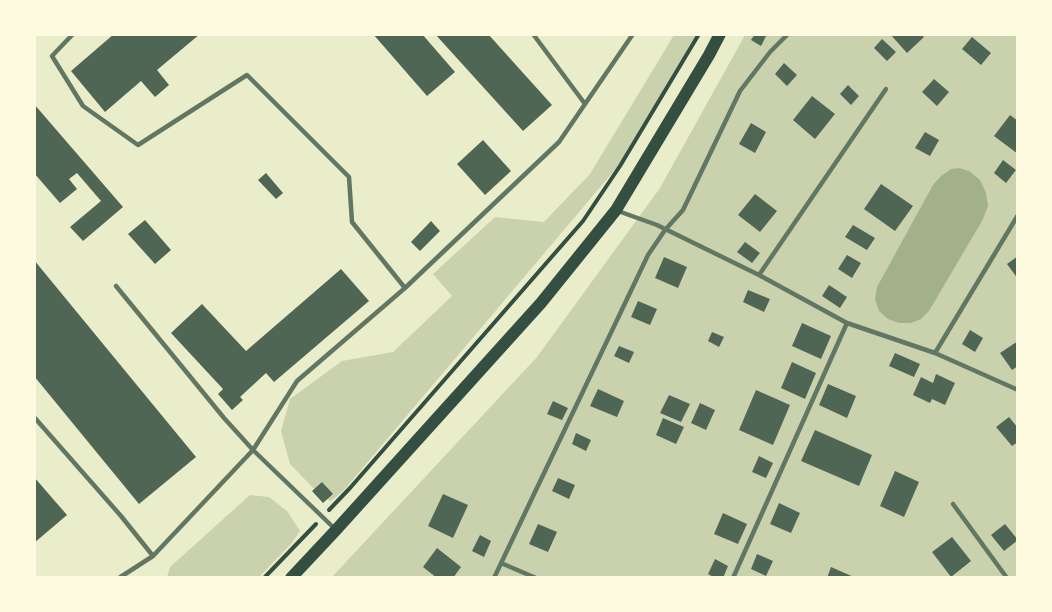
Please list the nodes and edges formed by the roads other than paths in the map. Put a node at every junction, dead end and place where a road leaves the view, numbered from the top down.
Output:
1 (73, 34) edge
2 (532, 34) edge
3 (633, 34) edge
4 (720, 34) edge
5 (788, 34) edge
6 (886, 89) dead end
7 (585, 104) junction
8 (616, 210) junction
9 (1017, 215) edge
10 (665, 230) junction
11 (759, 275) junction
12 (116, 286) dead end
13 (405, 288) junction
14 (847, 323) junction
15 (935, 353) junction
16 (1017, 390) edge
17 (34, 417) edge
18 (253, 450) junction
19 (953, 504) dead end
20 (336, 530) junction
21 (153, 556) junction
22 (501, 563) junction
23 (119, 578) edge
24 (291, 578) edge
25 (494, 578) edge
26 (536, 578) edge
27 (733, 578) edge
28 (1007, 578) edge

1 - 13 lane
2 - 7 lane
3 - 7 lane
4 - 8 main road
5 - 10 lane
6 - 11 lane
7 - 13 lane
8 - 10 lane
8 - 20 main road
9 - 15 lane
10 - 11 lane
10 - 22 lane
11 - 14 lane
12 - 18 lane
13 - 18 lane
14 - 15 lane
14 - 27 lane
15 - 16 lane
17 - 21 lane
18 - 20 lane
18 - 21 lane
19 - 28 lane
20 - 24 main road
21 - 23 lane
22 - 25 lane
22 - 26 lane

